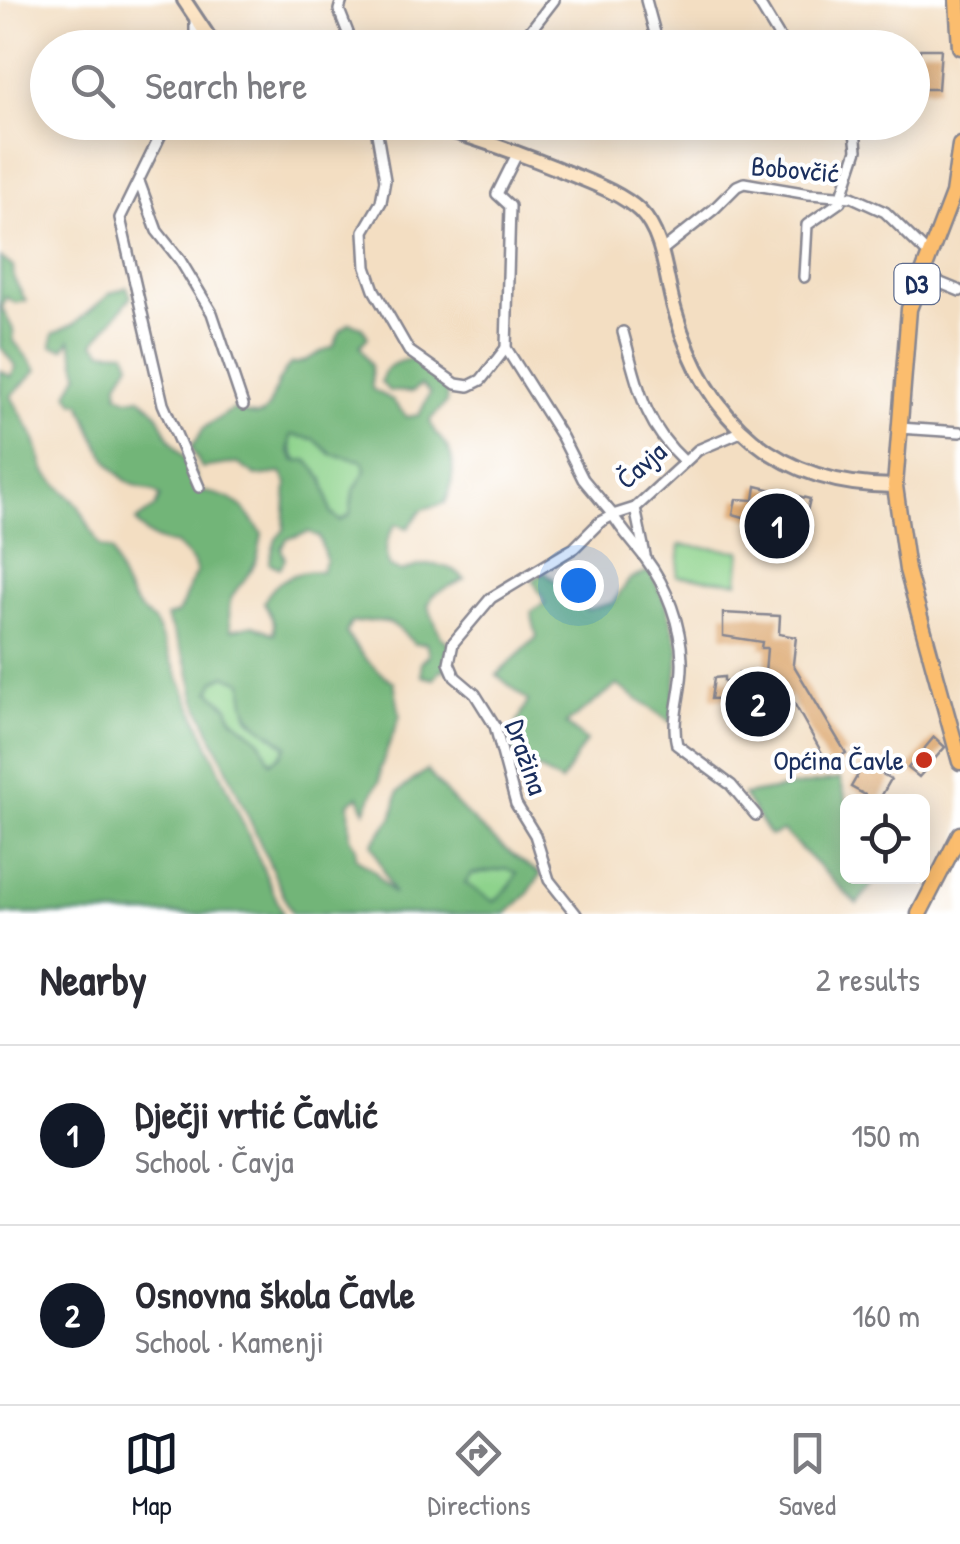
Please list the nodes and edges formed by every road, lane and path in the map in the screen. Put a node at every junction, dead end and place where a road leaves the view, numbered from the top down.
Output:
1 (184, 0) edge
2 (342, 0) edge
3 (554, 0) edge
4 (646, 0) edge
5 (757, 0) edge
6 (956, 0) edge
7 (195, 22) junction
8 (195, 30) edge
9 (201, 30) edge
10 (347, 30) edge
11 (531, 30) edge
12 (655, 30) edge
13 (775, 30) edge
14 (960, 47) edge
15 (159, 140) edge
16 (377, 140) edge
17 (481, 140) edge
18 (856, 140) edge
19 (960, 146) edge
20 (518, 152) junction
21 (140, 184) junction
22 (842, 195) junction
23 (661, 251) junction
24 (928, 254) junction
25 (920, 274) junction
26 (804, 277) dead end
27 (960, 291) edge
28 (623, 332) dead end
29 (506, 348) junction
30 (244, 405) dead end
31 (899, 428) junction
32 (743, 431) junction
33 (960, 432) edge
34 (684, 462) junction
35 (895, 486) junction
36 (199, 487) dead end
37 (635, 508) junction
38 (613, 515) junction
39 (646, 558) junction
40 (960, 762) edge
41 (756, 814) dead end
42 (960, 834) edge
43 (576, 914) edge
44 (919, 914) edge

1 - 7 main road
2 - 10 street
3 - 11 street
4 - 12 street
5 - 13 street
6 - 14 main road
7 - 8 street
7 - 9 main road
15 - 21 street
16 - 29 street
17 - 20 main road
18 - 22 street
19 - 24 main road, D3
20 - 23 main road
20 - 29 street
21 - 30 street
21 - 36 street
22 - 23 street, Bobovčić
22 - 24 street, Bobovčić
22 - 26 street
23 - 32 main road
24 - 25 main road, D3
25 - 27 street
25 - 31 main road, D3
28 - 34 street
29 - 38 street, Čavja
31 - 33 street
31 - 35 main road, D3
32 - 34 street, Čavja
32 - 35 main road
34 - 37 street, Čavja
35 - 40 main road, D3
37 - 38 street, Čavja
37 - 39 street
38 - 39 street
38 - 43 street, Dražina
39 - 41 street
42 - 44 main road

